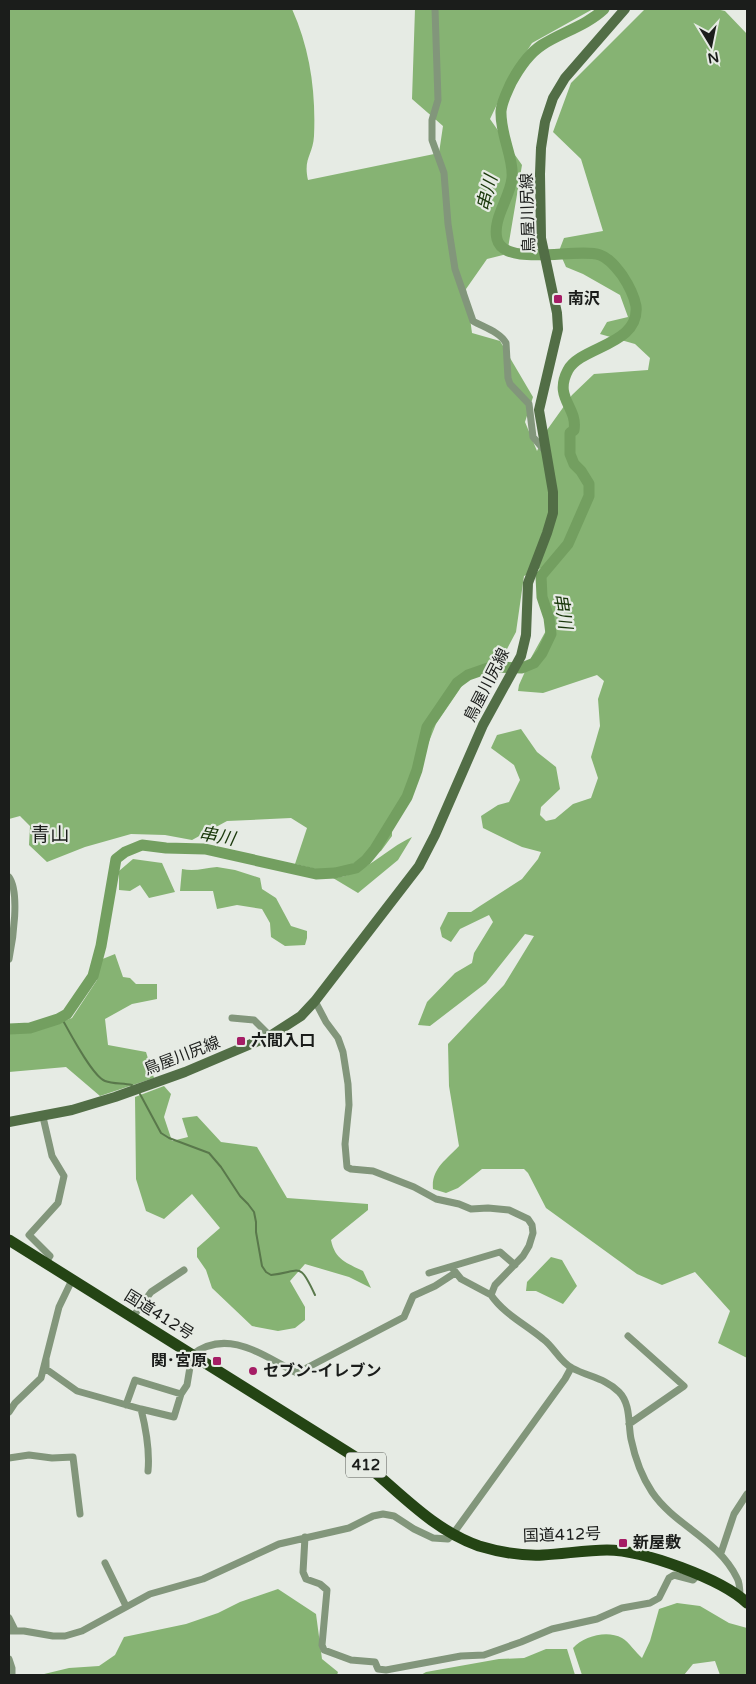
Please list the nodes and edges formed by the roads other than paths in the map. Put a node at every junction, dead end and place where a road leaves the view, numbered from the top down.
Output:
1 (435, 9) edge
2 (625, 9) edge
3 (546, 451) junction
4 (9, 877) edge
5 (9, 959) edge
6 (314, 1001) junction
7 (232, 1018) dead end
8 (270, 1036) junction
9 (43, 1117) junction
10 (9, 1122) edge
11 (9, 1240) edge
12 (45, 1264) junction
13 (515, 1265) junction
14 (184, 1270) dead end
15 (453, 1270) junction
16 (430, 1273) dead end
17 (72, 1280) junction
18 (490, 1295) junction
19 (132, 1318) junction
20 (628, 1336) dead end
21 (192, 1355) junction
22 (46, 1359) junction
23 (571, 1368) junction
24 (181, 1394) junction
25 (126, 1405) junction
26 (141, 1409) junction
27 (9, 1412) edge
28 (629, 1424) junction
29 (9, 1458) edge
30 (148, 1471) dead end
31 (747, 1494) edge
32 (80, 1514) dead end
33 (454, 1534) junction
34 (305, 1537) junction
35 (721, 1553) junction
36 (105, 1563) dead end
37 (698, 1575) junction
38 (744, 1600) edge
39 (126, 1606) junction
40 (9, 1618) edge
41 (12, 1631) edge
42 (9, 1636) edge
43 (9, 1659) edge
44 (12, 1675) edge

1 - 3 street
2 - 3 main road, 鳥屋川尻線
3 - 6 main road, 鳥屋川尻線
4 - 5 street
6 - 8 main road, 鳥屋川尻線
6 - 13 street
7 - 8 street
8 - 9 main road, 鳥屋川尻線
9 - 10 main road, 鳥屋川尻線
9 - 12 street
11 - 12 highway, 国道412号 / 412
12 - 17 highway, 国道412号 / 412
13 - 15 street
13 - 18 street
14 - 19 street
15 - 16 street
15 - 18 street
15 - 21 street
17 - 19 highway, 国道412号 / 412
17 - 22 street
18 - 23 street
19 - 21 highway, 国道412号 / 412
20 - 28 street
21 - 24 street
21 - 33 highway, 国道412号 / 412
22 - 25 street
22 - 27 street
23 - 28 street
23 - 33 street
24 - 25 street
24 - 26 street
25 - 26 street
26 - 30 street
28 - 35 street
29 - 32 street
31 - 35 street
33 - 34 street
33 - 37 highway, 国道412号 / 412
34 - 37 street
34 - 39 street
35 - 38 street
36 - 39 street
37 - 38 highway, 国道412号 / 412
39 - 41 street
40 - 41 street
41 - 42 street
43 - 44 street

